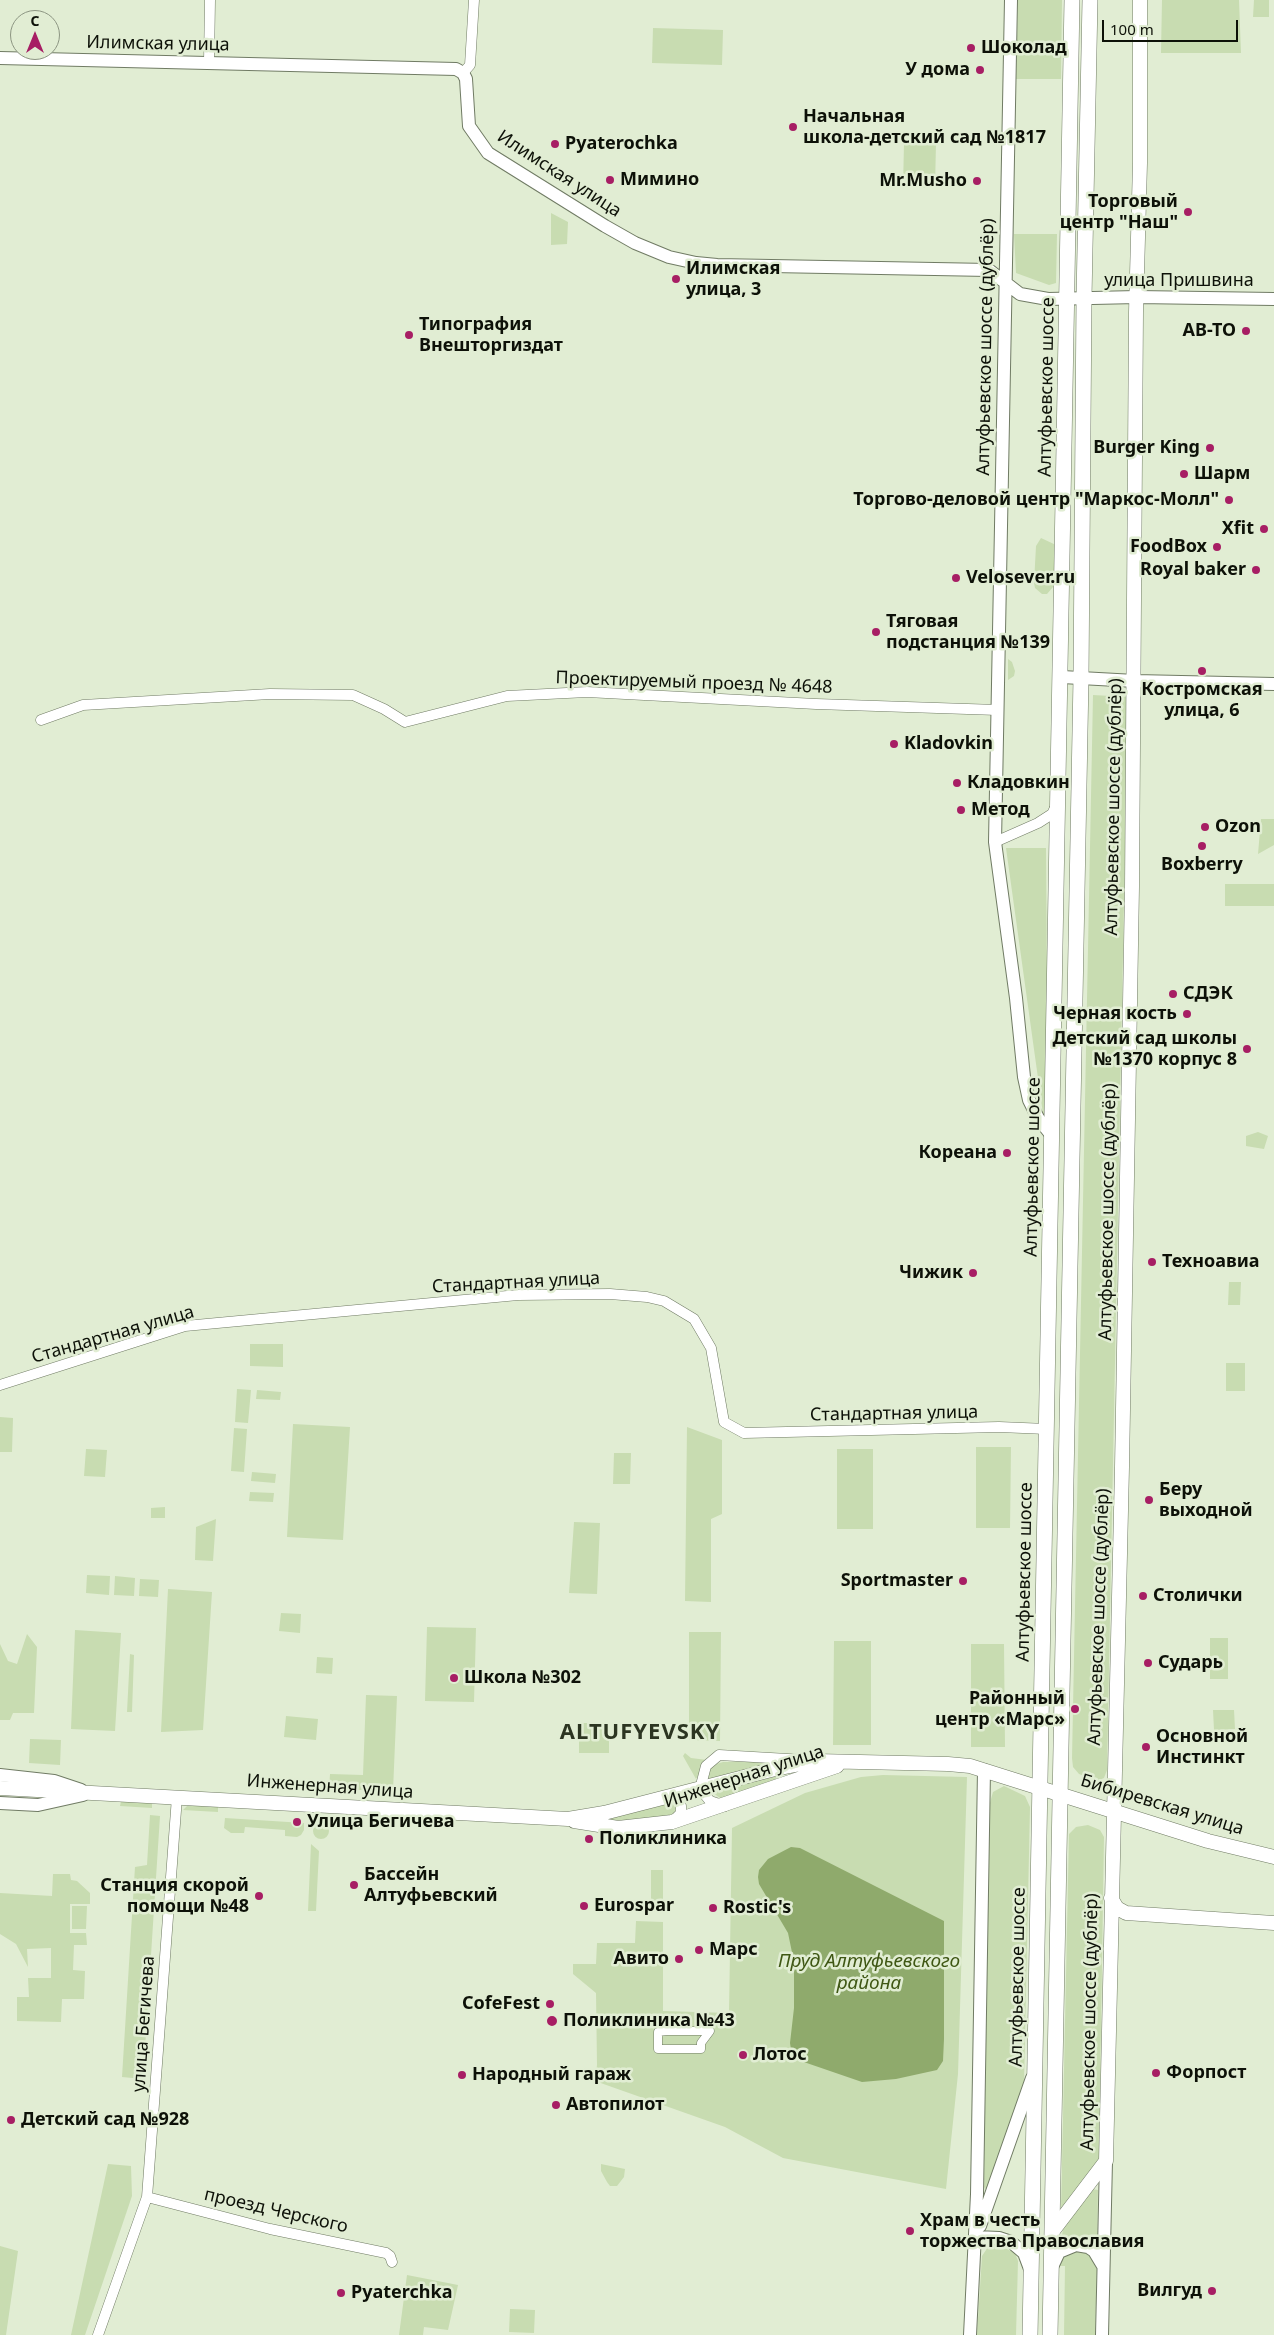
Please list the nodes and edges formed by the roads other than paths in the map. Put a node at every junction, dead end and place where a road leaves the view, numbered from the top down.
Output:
1 (210, 0) edge
2 (474, 0) edge
3 (1011, 0) edge
4 (1072, 0) edge
5 (1090, 0) edge
6 (1140, 0) edge
7 (0, 58) edge
8 (208, 62) junction
9 (463, 73) junction
10 (1005, 259) junction
11 (989, 270) junction
12 (1004, 282) junction
13 (1084, 298) junction
14 (1138, 298) junction
15 (1067, 299) junction
16 (1274, 299) edge
17 (1062, 677) junction
18 (1081, 678) junction
19 (1135, 681) junction
20 (1274, 684) edge
21 (998, 710) junction
22 (41, 720) dead end
23 (1059, 801) junction
24 (995, 842) junction
25 (1052, 1136) junction
26 (0, 1385) edge
27 (1047, 1429) junction
28 (816, 1761) junction
29 (873, 1762) junction
30 (984, 1770) junction
31 (0, 1774) edge
32 (0, 1788) edge
33 (1040, 1788) junction
34 (700, 1789) junction
35 (90, 1793) junction
36 (1061, 1794) junction
37 (669, 1796) junction
38 (177, 1797) junction
39 (0, 1803) edge
40 (725, 1806) junction
41 (1113, 1810) junction
42 (568, 1820) junction
43 (672, 1822) junction
44 (1272, 1858) edge
45 (1111, 1898) junction
46 (1146, 1915) junction
47 (1274, 1923) edge
48 (1110, 1938) junction
49 (658, 2032) joint
50 (1035, 2060) junction
51 (1106, 2161) junction
52 (147, 2197) junction
53 (983, 2199) junction
54 (1052, 2232) junction
55 (976, 2237) junction
56 (392, 2262) dead end
57 (1104, 2268) junction
58 (1031, 2274) junction
59 (1051, 2274) junction
60 (98, 2335) edge
61 (970, 2335) edge
62 (1030, 2335) edge
63 (1050, 2335) edge
64 (1102, 2335) edge

1 - 8 street
2 - 9 street
3 - 10 street, Алтуфьевское шоссе (дублёр)
4 - 15 main road, Алтуфьевское шоссе
5 - 13 main road, Алтуфьевское шоссе
6 - 14 main road, Алтуфьевское шоссе (дублёр)
7 - 8 street, Илимская улица
8 - 9 street, Илимская улица
9 - 11 street, Илимская улица
10 - 11 street
10 - 12 street, Алтуфьевское шоссе (дублёр)
11 - 12 street
12 - 15 street
12 - 21 street, Алтуфьевское шоссе (дублёр)
13 - 14 street, улица Пришвина
13 - 15 street
13 - 18 main road, Алтуфьевское шоссе
14 - 16 street, улица Пришвина
14 - 19 main road, Алтуфьевское шоссе (дублёр)
15 - 17 main road, Алтуфьевское шоссе
17 - 18 street
17 - 23 main road, Алтуфьевское шоссе
18 - 19 street
18 - 36 main road, Алтуфьевское шоссе
19 - 20 street
19 - 41 main road, Алтуфьевское шоссе (дублёр)
21 - 22 street, Проектируемый проезд № 4648
21 - 24 street, Алтуфьевское шоссе (дублёр)
23 - 24 street
23 - 25 main road, Алтуфьевское шоссе
24 - 25 street, Алтуфьевское шоссе (дублёр)
25 - 27 main road, Алтуфьевское шоссе
26 - 27 street, Стандартная улица
27 - 33 main road, Алтуфьевское шоссе
28 - 29 main road, Инженерная улица
28 - 34 main road, Инженерная улица
28 - 34 street
29 - 30 main road, Инженерная улица
29 - 40 main road, Инженерная улица
30 - 33 main road, Инженерная улица
30 - 53 street
31 - 35 street, Инженерная улица
32 - 35 main road
33 - 36 main road, Бибиревская улица
33 - 50 main road, Алтуфьевское шоссе
34 - 37 main road, Инженерная улица
34 - 40 street
35 - 38 main road, Инженерная улица
35 - 39 street, Инженерная улица
36 - 41 main road, Бибиревская улица
36 - 54 main road, Алтуфьевское шоссе
37 - 42 main road, Инженерная улица
37 - 43 street
38 - 42 main road, Инженерная улица
38 - 52 street, улица Бегичева
40 - 43 main road, Инженерная улица
41 - 44 main road, Бибиревская улица
41 - 45 main road, Алтуфьевское шоссе (дублёр)
42 - 43 main road, Инженерная улица
45 - 46 main road
45 - 48 main road, Алтуфьевское шоссе (дублёр)
46 - 47 main road
46 - 48 main road
48 - 51 main road, Алтуфьевское шоссе (дублёр)
49 - 49 street
50 - 53 street
50 - 58 main road, Алтуфьевское шоссе
51 - 54 main road
51 - 57 street, Алтуфьевское шоссе (дублёр)
52 - 56 street, проезд Черского
52 - 60 street, улица Бегичева
53 - 55 street
54 - 59 main road, Алтуфьевское шоссе
55 - 58 street
55 - 61 street
57 - 59 street
57 - 64 street, Алтуфьевское шоссе (дублёр)
58 - 62 main road, Алтуфьевское шоссе
59 - 63 main road, Алтуфьевское шоссе

